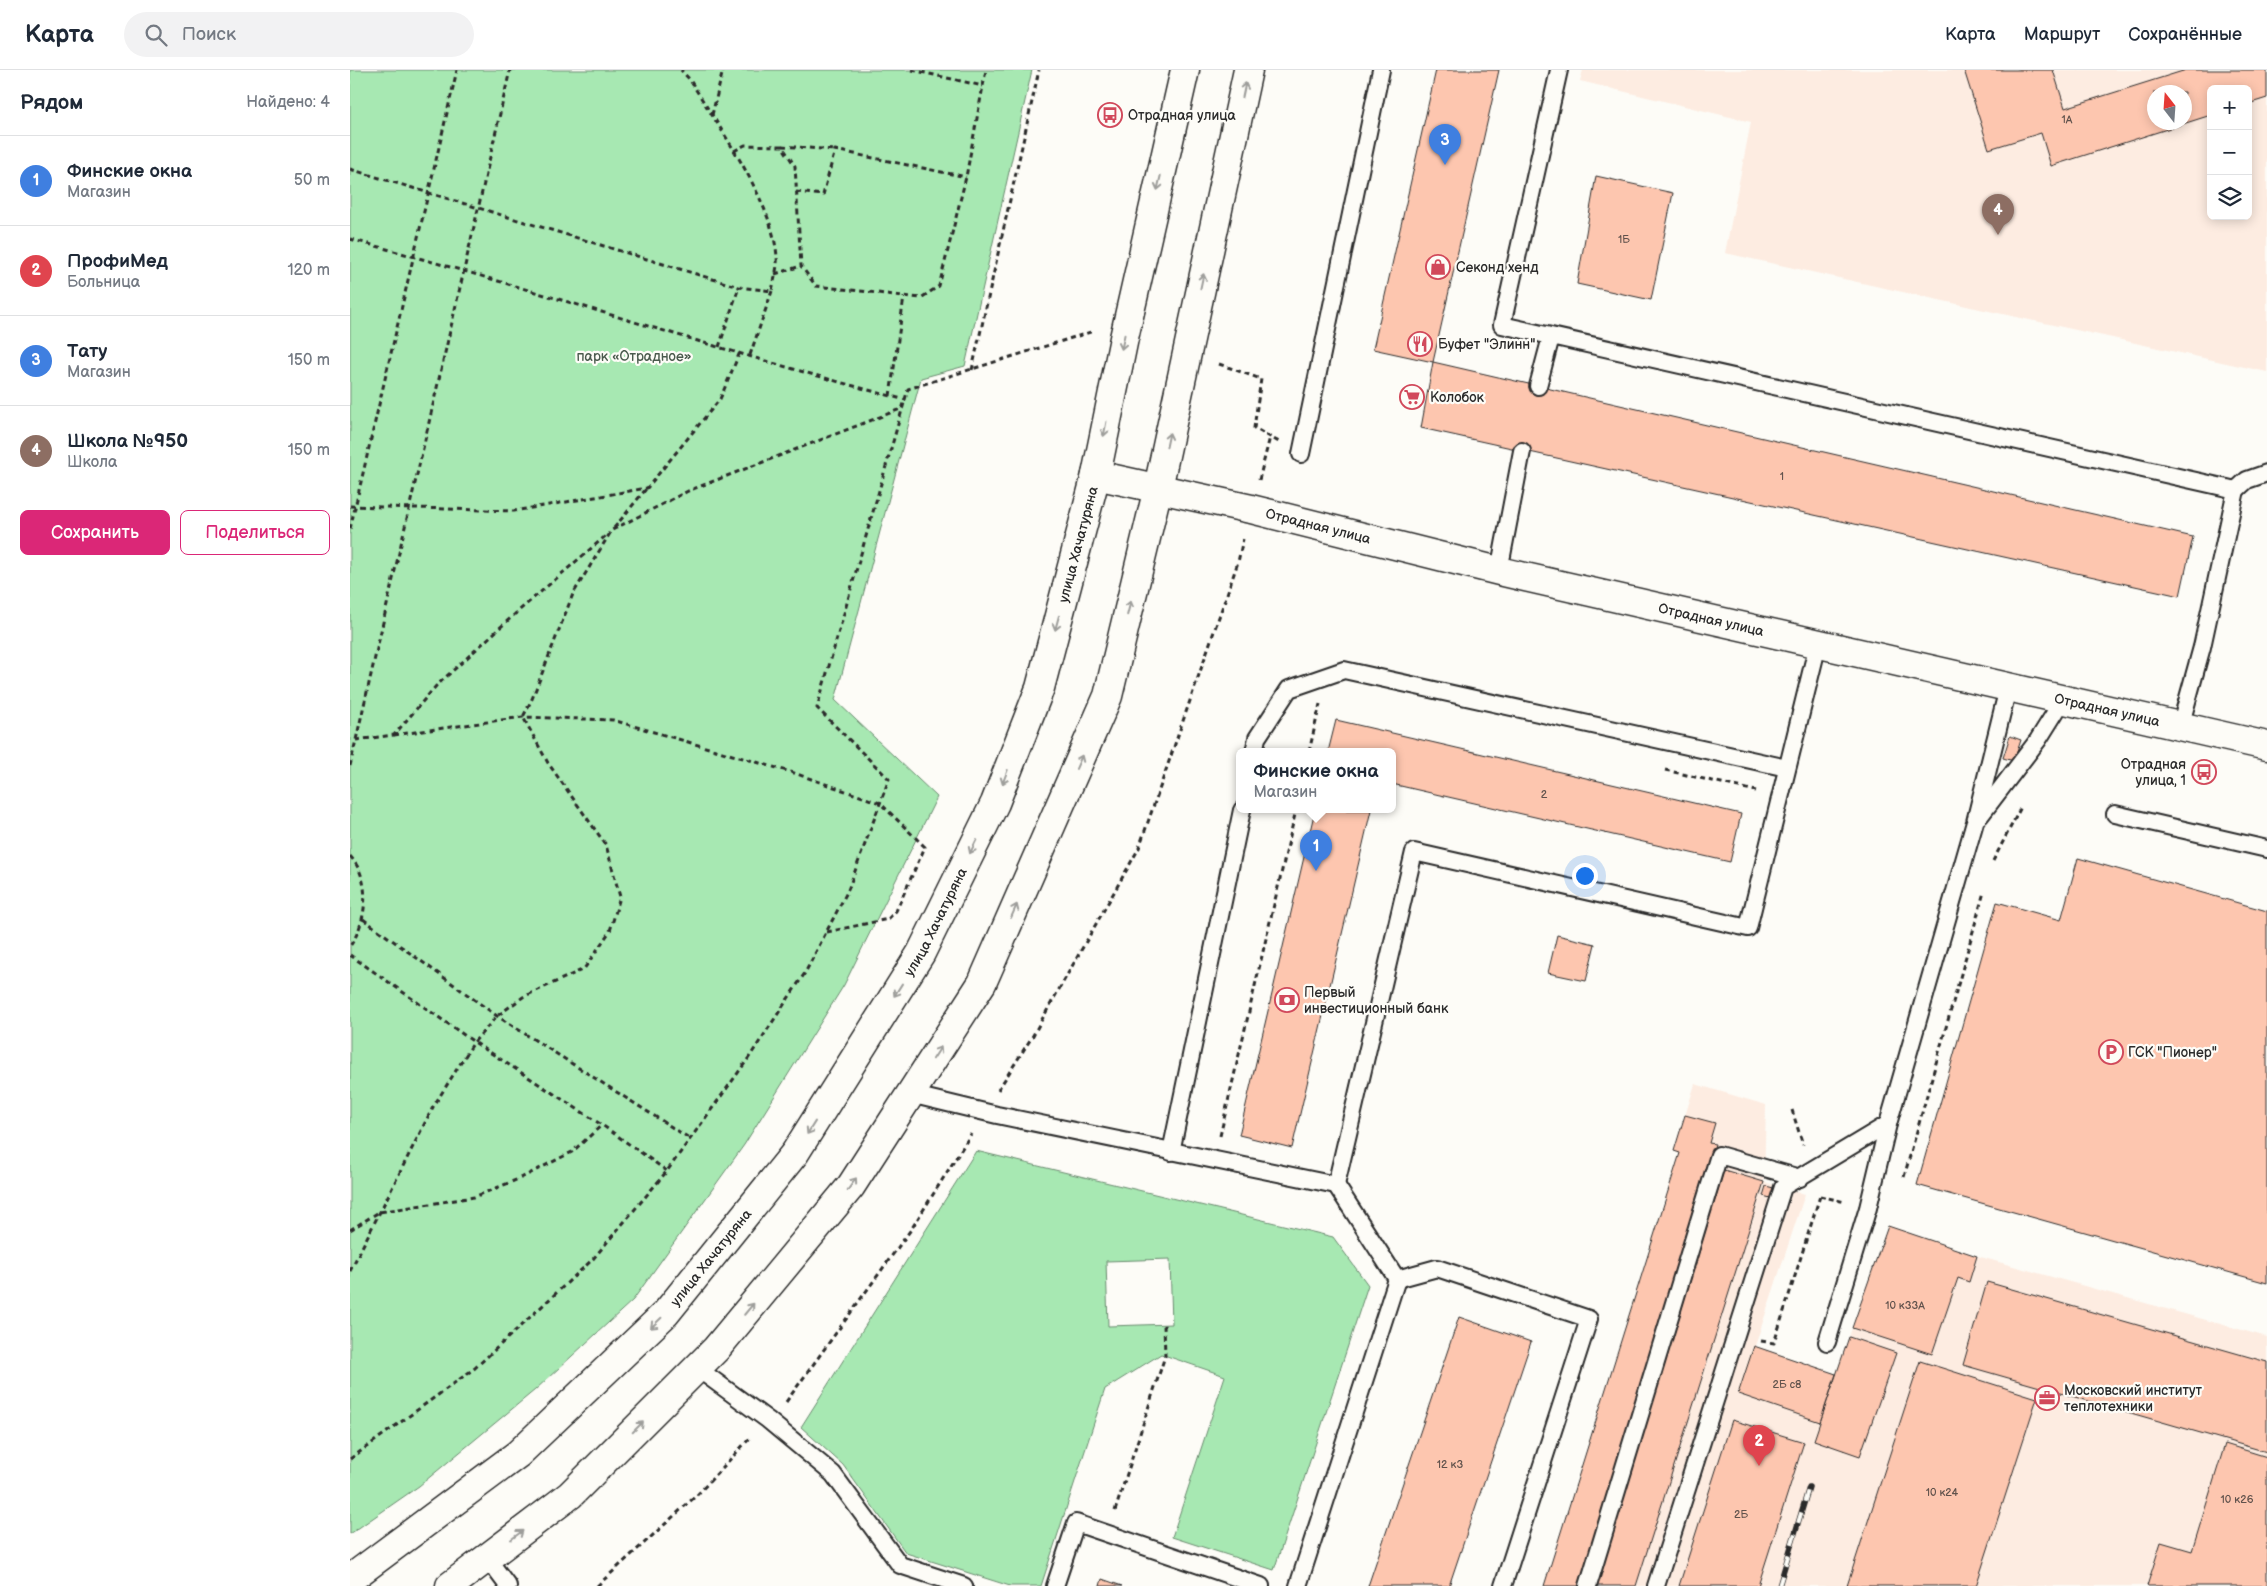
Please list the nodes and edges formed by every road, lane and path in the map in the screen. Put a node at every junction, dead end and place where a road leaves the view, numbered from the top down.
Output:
1 (457, 70) edge
2 (510, 70) edge
3 (681, 70) edge
4 (722, 70) edge
5 (912, 70) edge
6 (986, 70) edge
7 (1039, 70) edge
8 (1185, 70) edge
9 (1248, 70) edge
10 (1381, 70) edge
11 (1559, 70) edge
12 (984, 86) junction
13 (712, 116) junction
14 (782, 146) junction
15 (835, 150) junction
16 (734, 152) junction
17 (350, 169) edge
18 (966, 177) junction
19 (796, 192) junction
20 (428, 193) junction
21 (478, 208) junction
22 (350, 239) edge
23 (414, 256) junction
24 (801, 266) junction
25 (464, 271) junction
26 (775, 274) junction
27 (739, 287) junction
28 (772, 291) junction
29 (904, 297) junction
30 (1095, 330) dead end
31 (1551, 337) junction
32 (719, 347) junction
33 (740, 352) junction
34 (750, 355) junction
35 (1219, 364) dead end
36 (972, 370) junction
37 (1538, 386) dead end
38 (890, 396) junction
39 (906, 400) junction
40 (904, 408) junction
41 (1522, 451) dead end
42 (1301, 454) joint
43 (2267, 473) edge
44 (1096, 475) junction
45 (647, 488) junction
46 (1158, 488) junction
47 (2236, 490) junction
48 (356, 505) junction
49 (350, 506) edge
50 (409, 508) junction
51 (350, 530) edge
52 (612, 530) junction
53 (1499, 571) junction
54 (1818, 644) junction
55 (2008, 688) junction
56 (1321, 700) dead end
57 (2063, 700) junction
58 (523, 717) junction
59 (2180, 727) junction
60 (394, 735) junction
61 (356, 740) junction
62 (2267, 746) edge
63 (1255, 748) edge
64 (1310, 748) edge
65 (350, 766) edge
66 (1787, 768) junction
67 (1660, 769) dead end
68 (1757, 791) dead end
69 (2024, 801) dead end
70 (880, 803) junction
71 (1241, 813) edge
72 (1295, 813) edge
73 (2114, 814) dead end
74 (1975, 822) junction
75 (2267, 849) edge
76 (350, 856) edge
77 (1990, 870) dead end
78 (1985, 889) dead end
79 (363, 919) junction
80 (826, 932) junction
81 (350, 946) edge
82 (350, 956) edge
83 (497, 1016) junction
84 (474, 1042) junction
85 (910, 1094) junction
86 (1888, 1124) junction
87 (602, 1125) junction
88 (689, 1138) junction
89 (1218, 1144) dead end
90 (1171, 1152) junction
91 (667, 1171) junction
92 (1800, 1178) junction
93 (1336, 1185) junction
94 (1902, 1185) dead end
95 (380, 1212) junction
96 (350, 1230) edge
97 (350, 1271) edge
98 (1397, 1279) junction
99 (1164, 1324) dead end
100 (1827, 1342) dead end
101 (697, 1368) junction
102 (350, 1459) edge
103 (1108, 1534) junction
104 (487, 1558) junction
105 (350, 1579) edge
106 (450, 1586) edge
107 (508, 1586) edge
108 (964, 1586) edge
109 (1055, 1586) edge
110 (1261, 1586) edge
111 (1298, 1586) edge
112 (1503, 1586) edge
113 (1588, 1586) edge
114 (1656, 1586) edge

1 - 20 path
2 - 21 path
3 - 13 path
4 - 13 path
5 - 12 path
6 - 12 path
7 - 36 path
8 -> 44 main road, улица Хачатуряна
46 -> 9 main road
10 - 42 lane
11 - 31 lane
12 - 18 path
13 - 16 path
14 - 15 path
14 - 16 path
14 - 19 path
15 - 18 path
15 - 19 path
16 - 26 path
17 - 20 path
18 - 29 path
19 - 24 path
20 - 21 path
20 - 23 path
21 - 25 path
21 - 27 path
22 - 23 path
23 - 25 path
23 - 48 path
24 - 26 path
24 - 29 path
25 - 32 path
25 - 50 path
26 - 28 path
27 - 28 path
27 - 32 path
28 - 34 path
29 - 38 path
30 - 36 path
31 - 37 lane
31 - 47 lane
32 - 33 path
33 - 34 path
33 - 45 path
34 - 38 path
35 - 42 path
36 - 39 path
38 - 39 path
39 - 40 path
40 - 52 path
40 - 70 path
41 - 53 lane
43 - 47 lane
44 - 46 main road, Отрадная улица
44 -> 105 main road, улица Хачатуряна
45 - 50 path
45 - 52 path
46 - 53 main road, Отрадная улица
85 -> 46 main road
47 - 59 lane
48 - 49 path
48 - 50 path
48 - 51 path
50 - 61 path
52 - 58 path
52 - 60 path
53 - 54 main road, Отрадная улица
54 - 55 main road, Отрадная улица
54 - 66 lane
55 - 57 main road, Отрадная улица
55 - 74 lane
56 - 64 path
57 - 59 main road, Отрадная улица
57 - 74 lane
58 - 60 path
58 - 70 path
58 - 83 path
59 - 62 main road, Отрадная улица
60 - 61 path
61 - 65 path
63 - 66 lane
66 - 93 lane
67 - 68 path
69 - 77 path
70 - 80 path
70 - 80 path
71 - 90 lane
72 - 89 path
73 - 75 lane
74 - 86 lane
76 - 79 path
78 - 94 path
79 - 81 path
79 - 83 path
80 - 88 path
82 - 84 path
83 - 84 path
83 - 88 path
84 - 87 path
84 - 95 path
85 - 90 lane
101 -> 85 main road
86 - 92 lane
86 - 100 lane
87 - 91 path
87 - 95 path
88 - 91 path
90 - 93 lane
91 - 102 path
92 - 113 lane
92 - 114 lane
93 - 98 lane
95 - 96 path
95 - 97 path
98 - 111 lane
98 - 112 lane
99 - 103 path
104 -> 101 main road
101 - 108 lane
103 - 109 lane
103 - 110 lane
104 - 106 main road
104 - 107 lane

